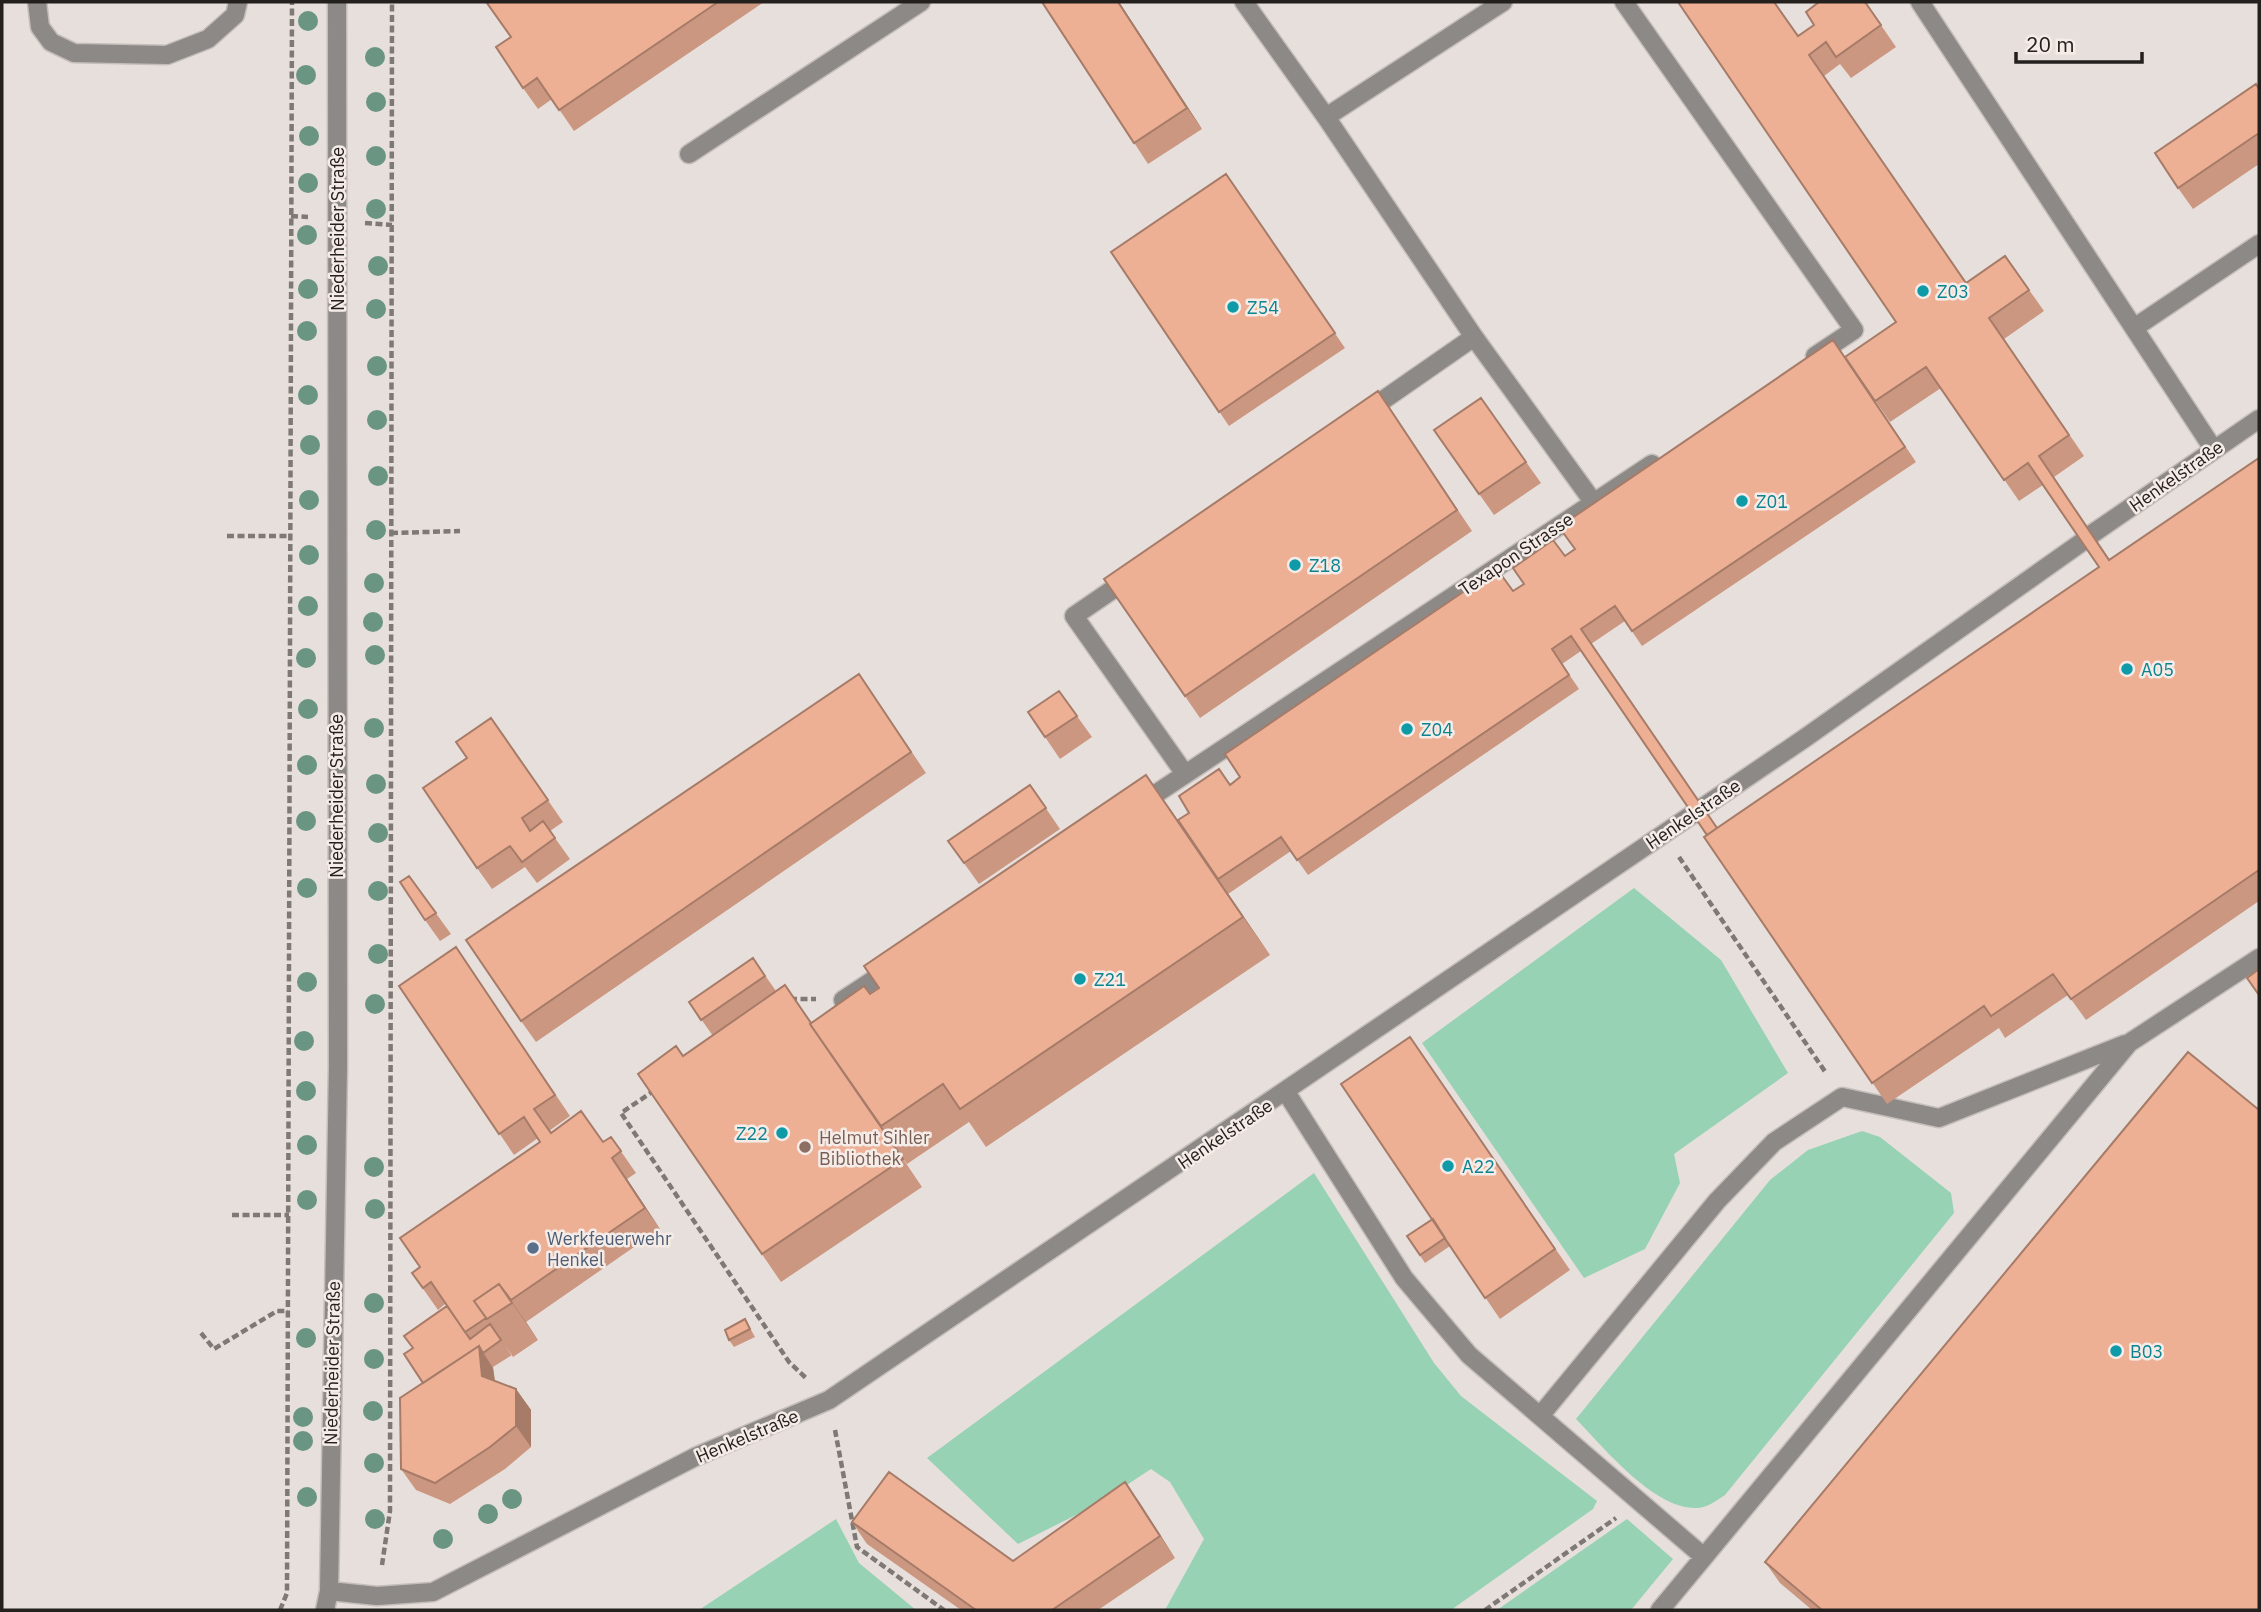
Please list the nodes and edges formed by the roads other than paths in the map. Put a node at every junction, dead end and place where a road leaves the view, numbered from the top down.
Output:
1 (37, 2) edge
2 (238, 2) edge
3 (337, 2) edge
4 (921, 2) edge
5 (1244, 2) edge
6 (1503, 2) edge
7 (1624, 2) edge
8 (1920, 2) edge
9 (1326, 117) junction
10 (689, 154) dead end
11 (2259, 244) edge
12 (2134, 328) junction
13 (1474, 337) junction
14 (1798, 368) edge
15 (2259, 419) edge
16 (1348, 425) edge
17 (2214, 450) junction
18 (1662, 458) edge
19 (1594, 503) junction
20 (1142, 568) edge
21 (1185, 774) junction
22 (1128, 811) edge
23 (912, 955) edge
24 (2259, 958) edge
25 (843, 1000) edge
26 (2129, 1043) junction
27 (1286, 1092) junction
28 (1540, 1416) junction
29 (1704, 1557) junction
30 (329, 1591) junction
31 (325, 1610) edge
32 (1660, 1610) edge

1 - 2 street
3 - 30 street, Niederheider Straße
4 - 10 street
5 - 9 street
6 - 9 street
7 - 14 street
8 - 12 street
9 - 13 street
11 - 12 street
12 - 17 street
13 - 16 street
13 - 19 street
15 - 17 street, Henkelstraße
17 - 27 street, Henkelstraße
18 - 19 street, Texapon Strasse
19 - 21 street, Texapon Strasse
20 - 21 street
21 - 22 street, Texapon Strasse
23 - 25 street
24 - 26 street
26 - 28 street
26 - 29 street
27 - 28 street
27 - 30 street, Henkelstraße
28 - 29 street
29 - 32 street
30 - 31 street

